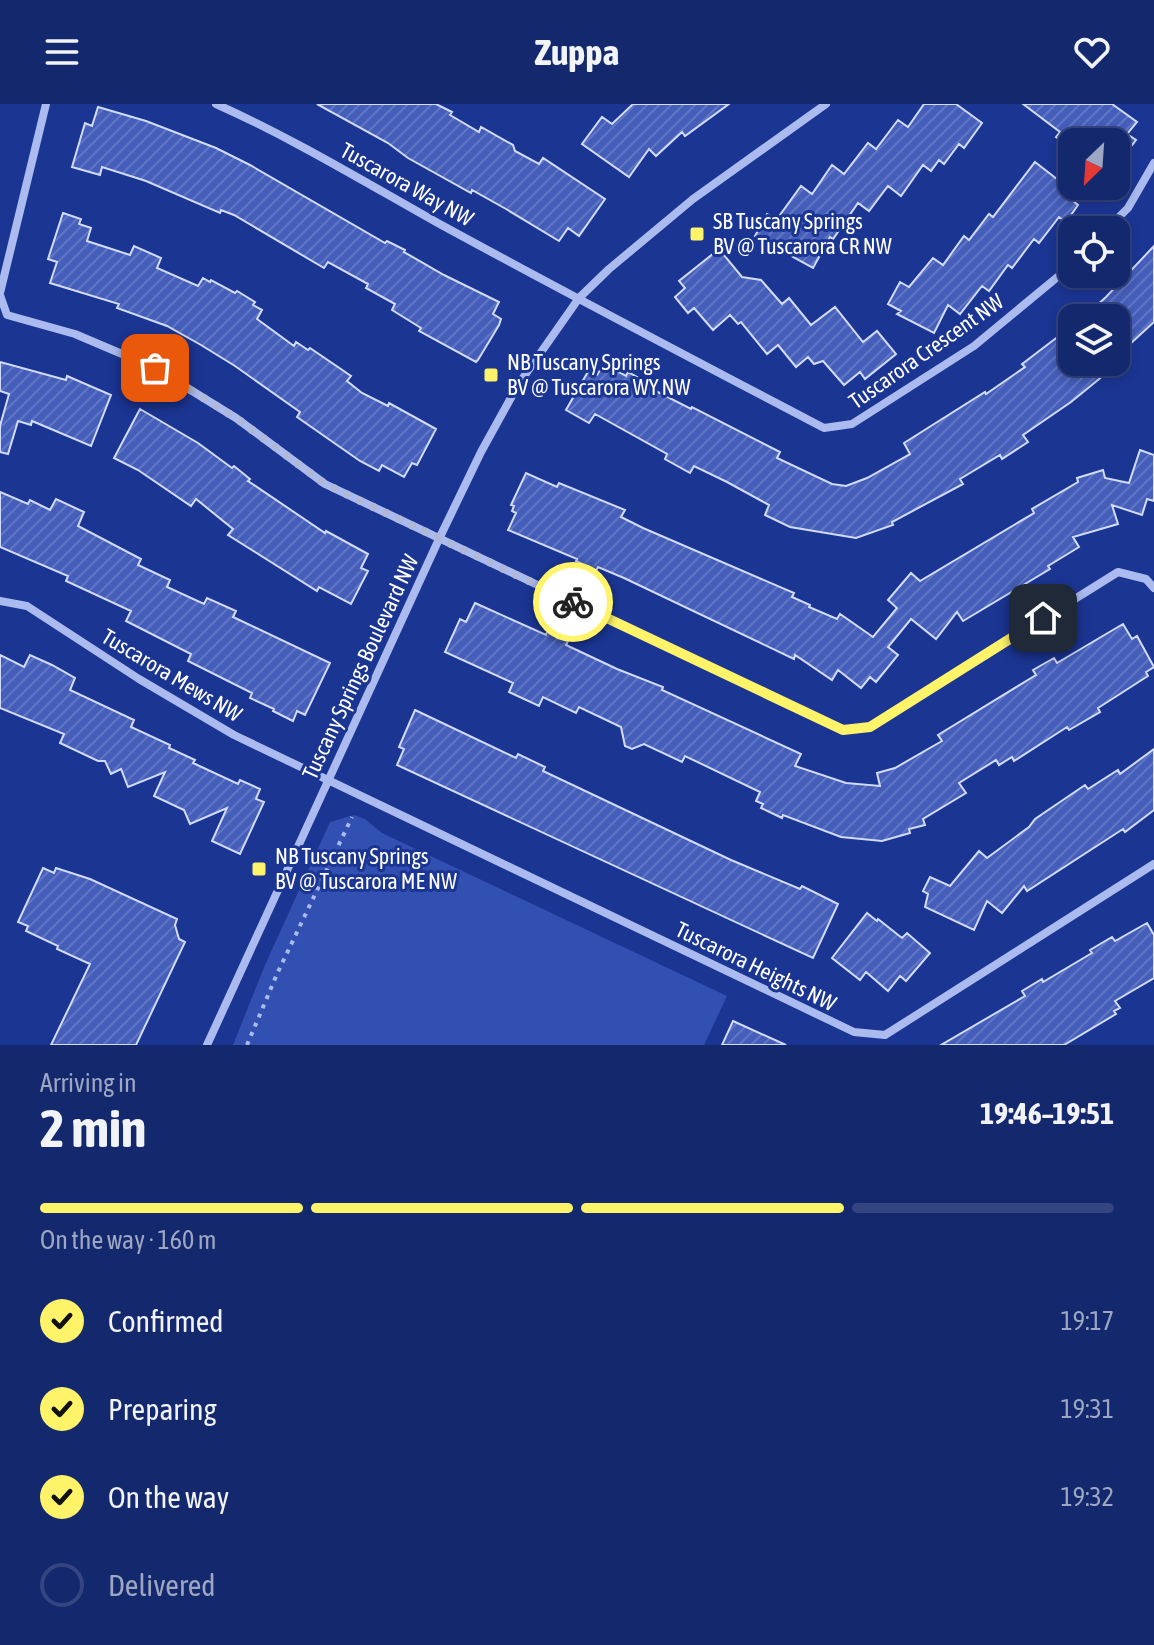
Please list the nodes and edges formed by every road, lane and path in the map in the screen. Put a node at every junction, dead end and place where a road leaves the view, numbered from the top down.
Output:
1 (46, 104) edge
2 (216, 104) edge
3 (826, 104) edge
4 (1154, 163) edge
5 (1120, 216) edge
6 (1058, 277) edge
7 (0, 294) edge
8 (579, 298) junction
9 (439, 539) junction
10 (1154, 588) edge
11 (0, 601) edge
12 (328, 779) junction
13 (352, 817) dead end
14 (1154, 864) edge
15 (207, 1045) edge
16 (247, 1045) edge

1 - 7 street
2 - 8 street, Tuscarora Way NW
3 - 8 street, Tuscany Springs Boulevard NW
4 - 5 street
6 - 8 street, Tuscarora Crescent NW
7 - 9 street
8 - 9 street, Tuscany Springs Boulevard NW
9 - 10 street
9 - 12 street, Tuscany Springs Boulevard NW
11 - 12 street, Tuscarora Mews NW
12 - 14 street, Tuscarora Heights NW
12 - 15 street, Tuscany Springs Boulevard NW
13 - 16 path

